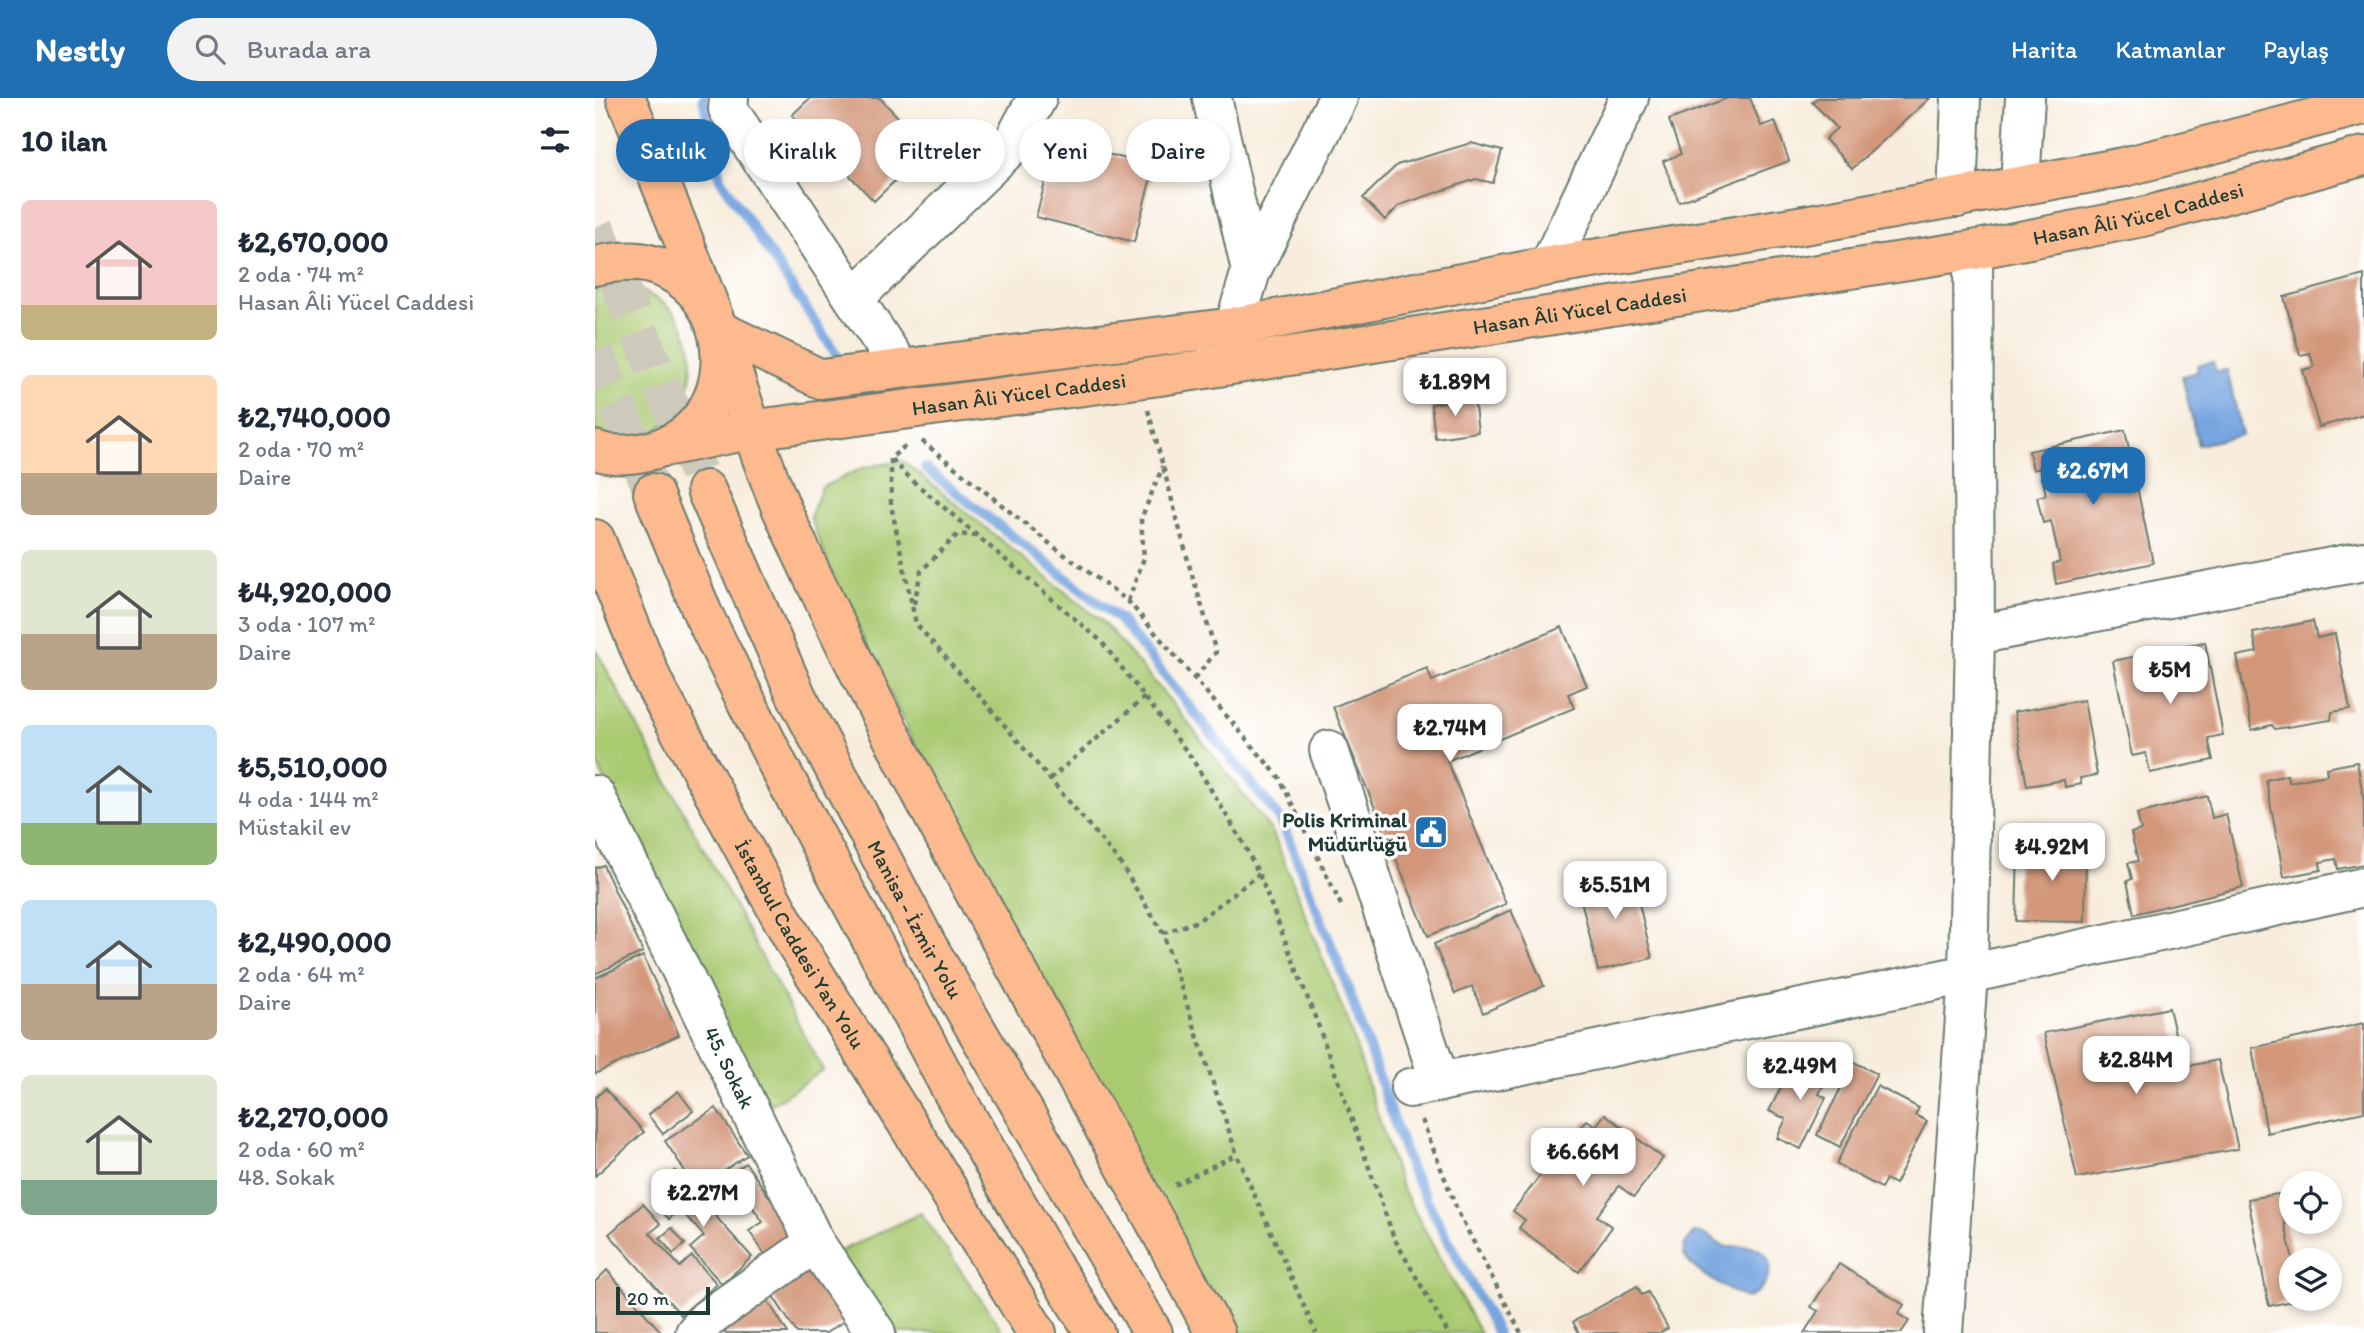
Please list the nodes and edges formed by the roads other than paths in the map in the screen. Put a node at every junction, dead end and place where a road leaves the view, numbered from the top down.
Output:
1 (626, 98) edge
2 (729, 98) edge
3 (1037, 98) edge
4 (1212, 98) edge
5 (1338, 98) edge
6 (1629, 98) edge
7 (1961, 98) edge
8 (2025, 98) edge
9 (2364, 105) edge
10 (2364, 156) edge
11 (2020, 186) junction
12 (1957, 198) junction
13 (1973, 250) junction
14 (595, 266) edge
15 (1549, 266) junction
16 (1251, 271) junction
17 (854, 298) junction
18 (1234, 327) junction
19 (718, 330) junction
20 (900, 368) junction
21 (1209, 369) junction
22 (750, 430) junction
23 (664, 447) junction
24 (595, 450) edge
25 (706, 490) tunnel mouth
26 (653, 494) tunnel mouth
27 (595, 539) edge
28 (2364, 561) edge
29 (595, 611) edge
30 (1975, 635) junction
31 (653, 682) junction
32 (1329, 750) dead end
33 (595, 796) edge
34 (2364, 887) edge
35 (1968, 974) junction
36 (815, 1243) junction
37 (695, 1333) edge
38 (876, 1333) edge
39 (1037, 1333) edge
40 (1095, 1333) edge
41 (1153, 1333) edge
42 (1215, 1333) edge
43 (1943, 1333) edge

1 - 19 main road
2 - 17 street
3 - 17 street
4 - 16 street
5 - 16 street
6 - 15 street
7 - 12 street
8 - 11 street
9 - 11 main road, Hasan Âli Yücel Caddesi
10 - 13 main road, Hasan Âli Yücel Caddesi
11 - 12 main road, Hasan Âli Yücel Caddesi
12 - 15 main road, Hasan Âli Yücel Caddesi
13 - 21 main road, Hasan Âli Yücel Caddesi
13 - 30 street
14 - 19 main road
15 - 18 main road, Hasan Âli Yücel Caddesi
16 - 18 street
17 - 20 street
18 - 20 main road, Hasan Âli Yücel Caddesi
18 - 21 street
19 - 20 main road, Hasan Âli Yücel Caddesi
19 - 22 main road
19 - 23 main road
21 - 22 main road, Hasan Âli Yücel Caddesi
22 - 23 main road, Hasan Âli Yücel Caddesi
22 - 42 main road
23 - 24 main road, Hasan Âli Yücel Caddesi
25 - 41 main road, Manisa - İzmir Yolu
26 - 40 main road
27 - 31 main road, İstanbul Caddesi Yan Yolu
28 - 30 street
29 - 31 main road
30 - 35 street
31 - 39 main road, İstanbul Caddesi Yan Yolu
32 - 35 street
33 - 36 street, 45. Sokak
34 - 35 street
35 - 43 street
36 - 37 street
36 - 38 street, 45. Sokak

